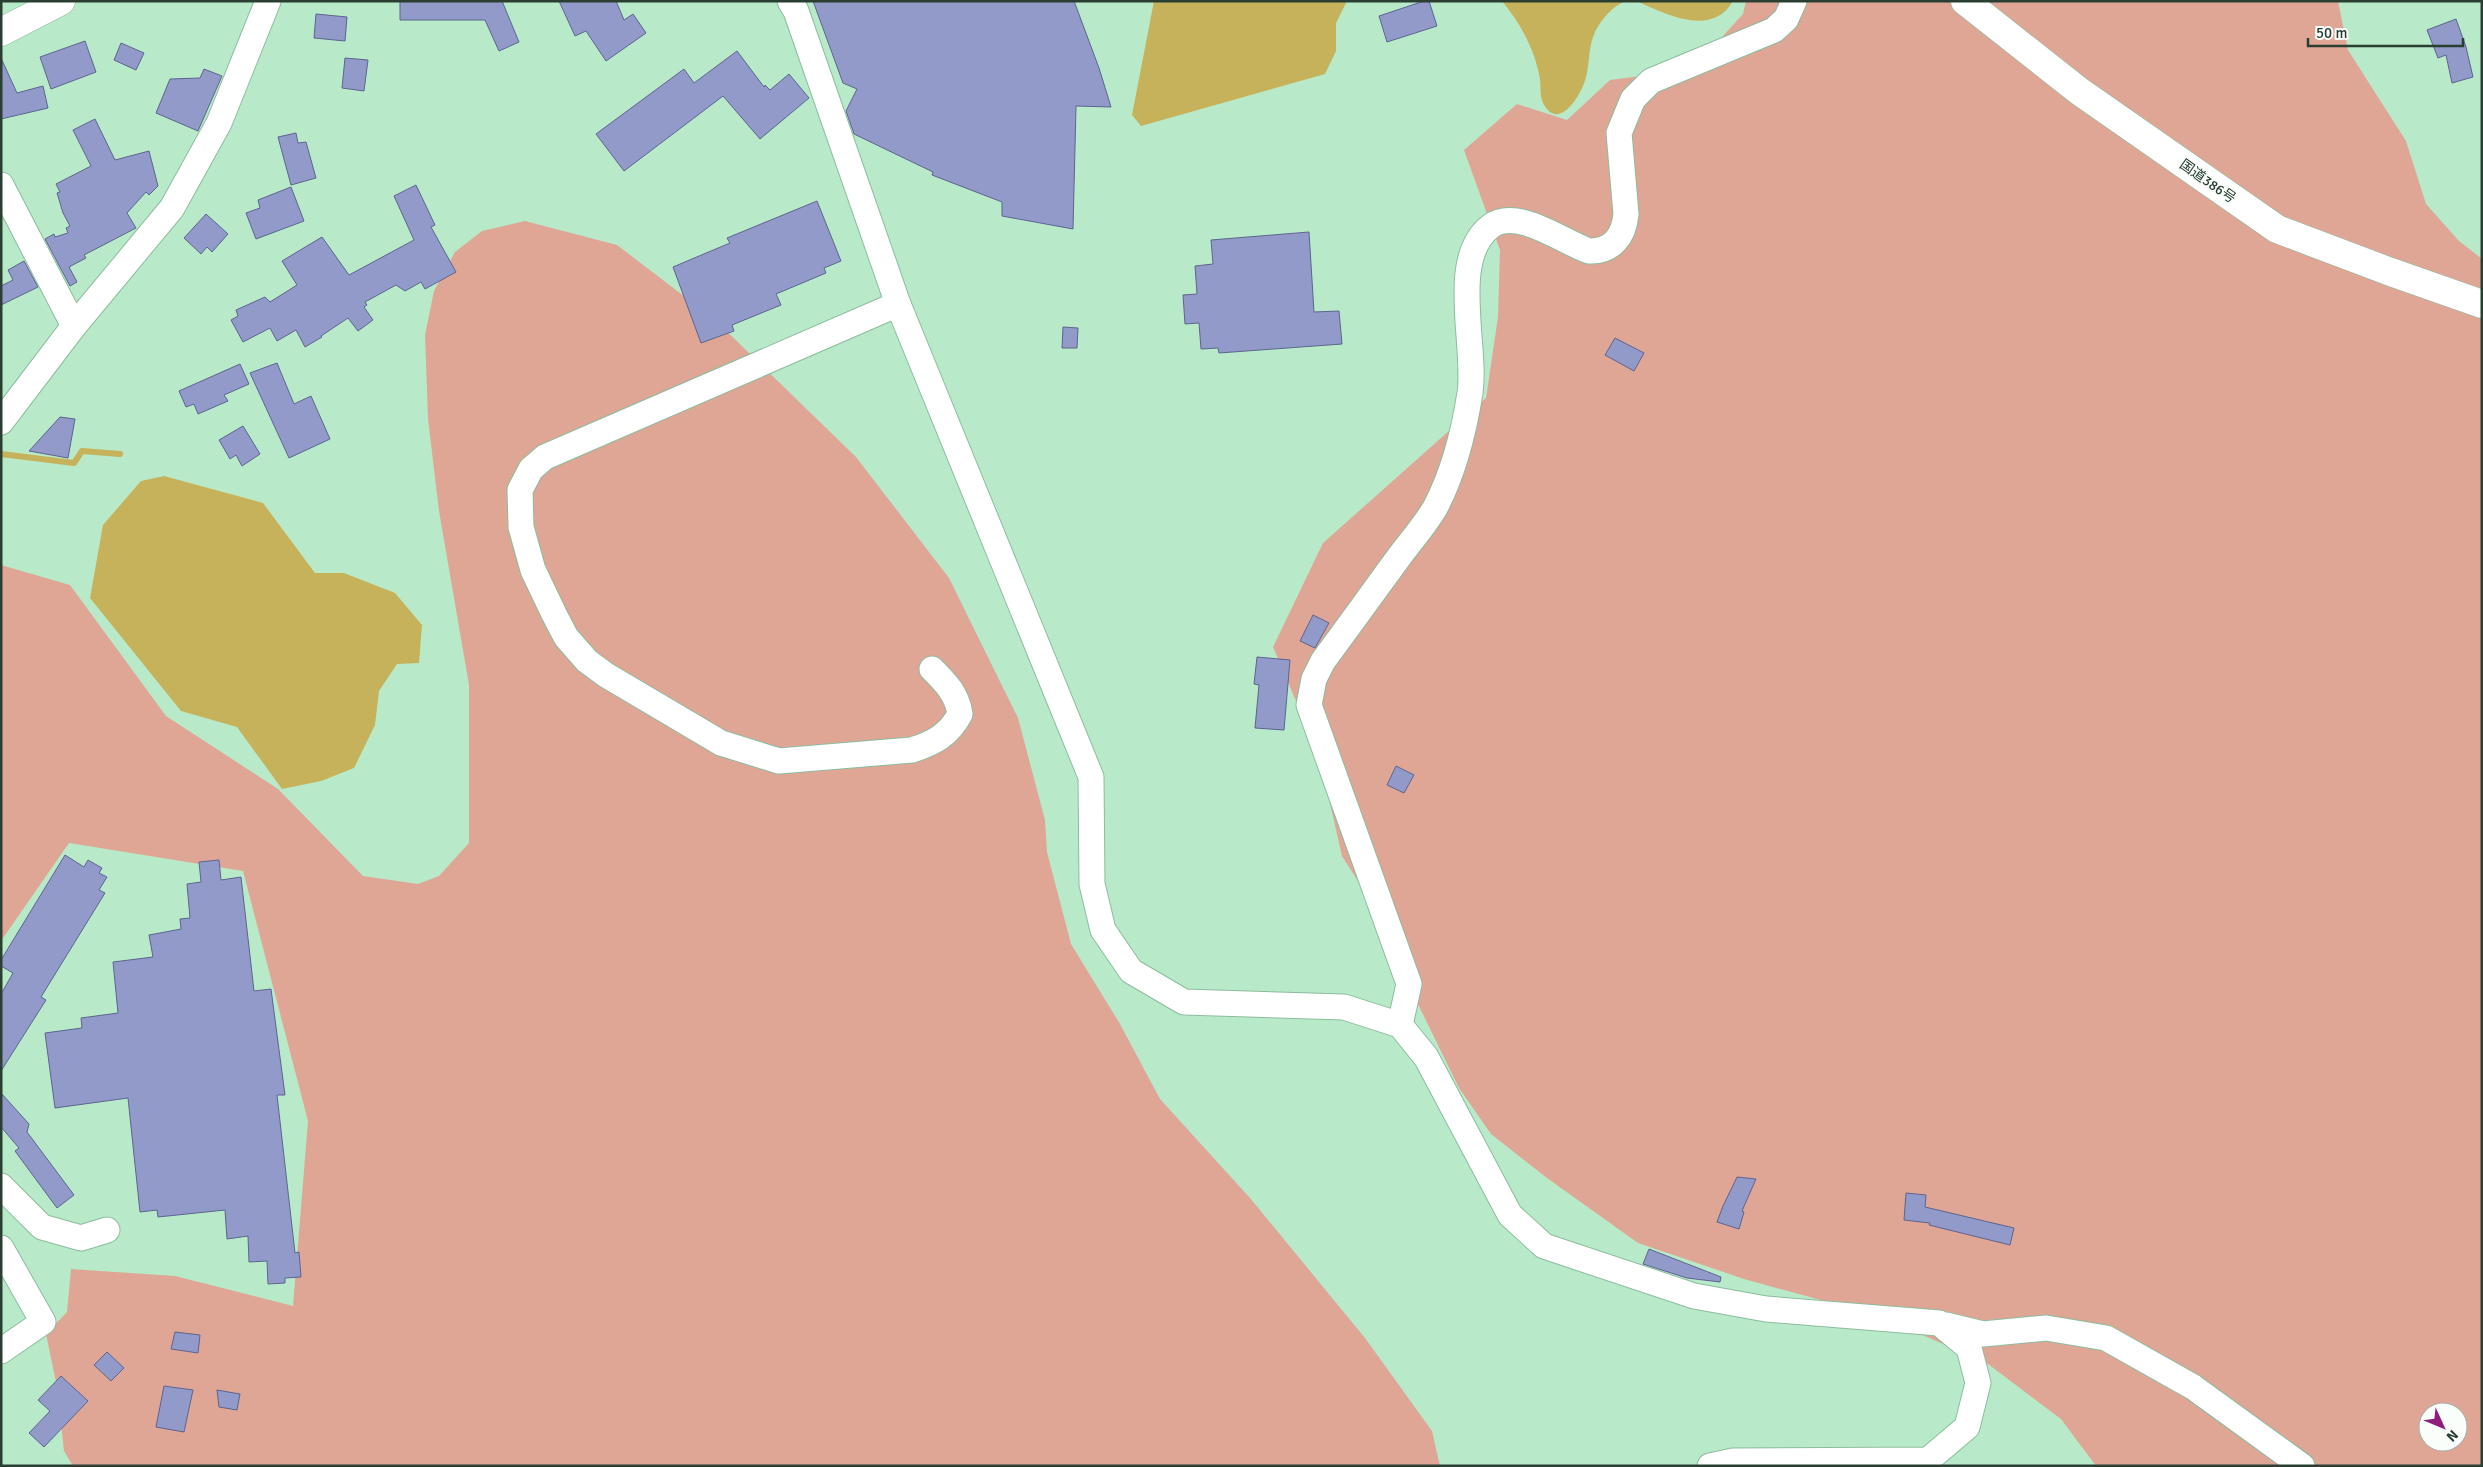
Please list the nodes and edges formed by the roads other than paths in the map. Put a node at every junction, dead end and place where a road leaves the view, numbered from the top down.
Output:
1 (61, 1) edge
2 (268, 1) edge
3 (790, 1) edge
4 (1794, 1) edge
5 (1966, 1) edge
6 (1, 32) edge
7 (1, 184) edge
8 (898, 304) junction
9 (2482, 304) edge
10 (74, 326) junction
11 (1, 422) edge
12 (932, 669) dead end
13 (1400, 1026) junction
14 (1, 1186) edge
15 (107, 1230) dead end
16 (1, 1248) edge
17 (1939, 1323) junction
18 (1, 1350) edge
19 (1710, 1466) edge
20 (2302, 1466) edge

1 - 6 highway
2 - 10 street
3 - 8 street
4 - 13 street
5 - 9 highway, 国道386号
7 - 10 street
8 - 12 street
8 - 13 street
10 - 11 street
13 - 17 street
14 - 15 street
16 - 18 street
17 - 19 street
17 - 20 street

